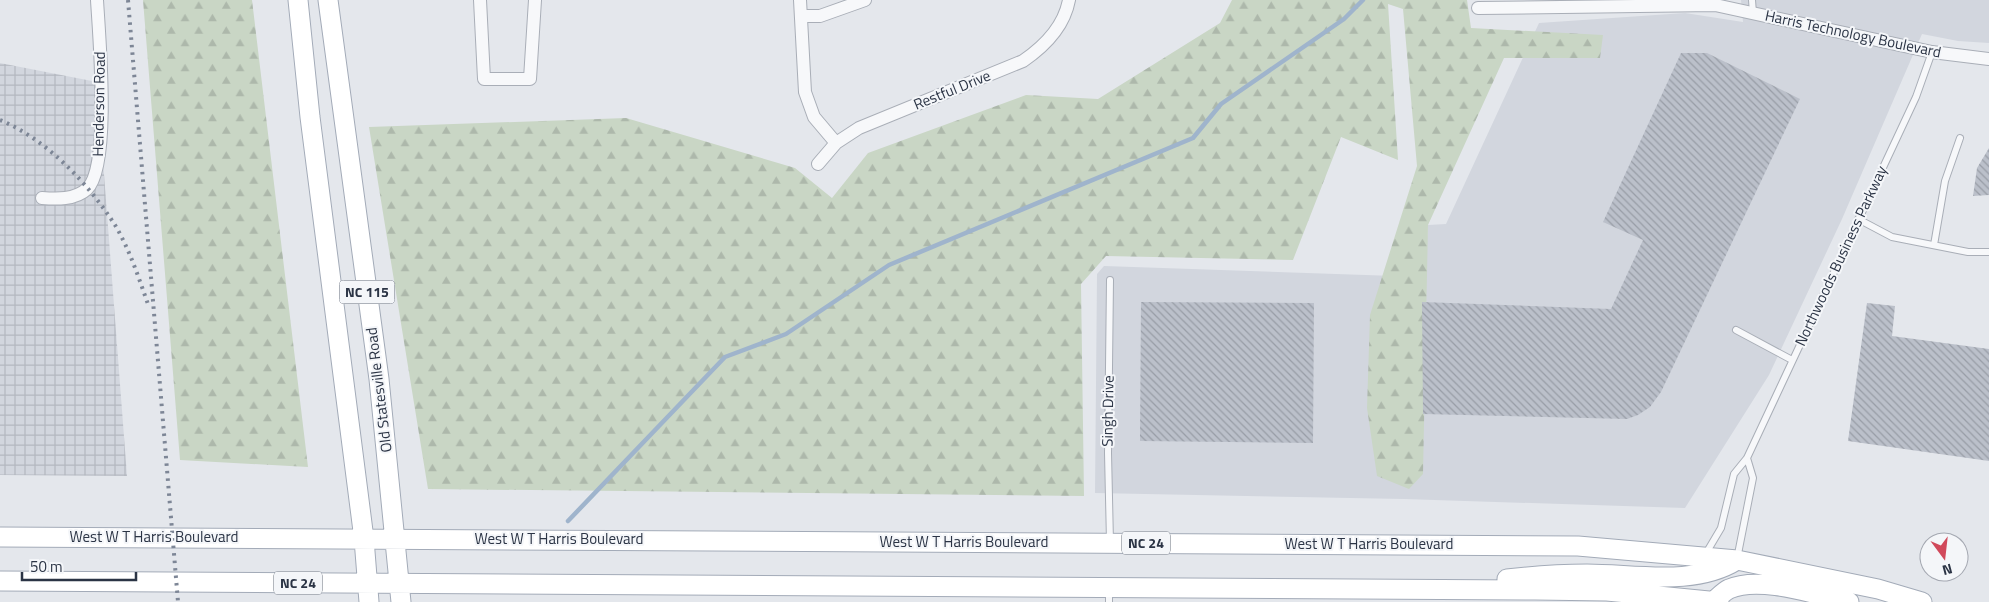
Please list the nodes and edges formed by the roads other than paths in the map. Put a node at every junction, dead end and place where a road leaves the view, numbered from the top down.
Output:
1 (98, 0) edge
2 (298, 0) edge
3 (328, 0) edge
4 (480, 0) edge
5 (535, 0) edge
6 (800, 0) edge
7 (865, 0) edge
8 (1069, 0) edge
9 (1752, 0) edge
10 (1478, 8) dead end
11 (1753, 13) junction
12 (801, 16) junction
13 (1932, 52) junction
14 (1989, 59) edge
15 (1960, 138) dead end
16 (836, 143) junction
17 (818, 164) dead end
18 (42, 198) dead end
19 (1858, 219) junction
20 (1934, 245) junction
21 (1989, 252) edge
22 (1110, 280) dead end
23 (1736, 330) dead end
24 (1792, 360) junction
25 (1748, 458) junction
26 (0, 537) edge
27 (395, 538) junction
28 (364, 539) junction
29 (1110, 543) junction
30 (1705, 555) junction
31 (1737, 560) junction
32 (0, 581) edge
33 (368, 583) junction
34 (1418, 589) junction
35 (400, 593) edge
36 (1109, 594) edge
37 (369, 602) edge
38 (1716, 602) edge
39 (1849, 602) edge
40 (1922, 602) edge

1 - 18 street, Henderson Road
2 - 28 main road, NC 115
3 - 27 main road, Old Statesville Road / NC 115
4 - 5 street
6 - 12 street
7 - 12 street
8 - 16 street, Restful Drive
9 - 11 lane
10 - 11 street, Harris Technology Boulevard
11 - 13 street, Harris Technology Boulevard
12 - 16 street
13 - 14 street, Harris Technology Boulevard
13 - 19 lane, Northwoods Business Parkway
15 - 20 lane
16 - 17 street, Restful Drive
19 - 20 lane
19 - 24 lane, Northwoods Business Parkway
20 - 21 lane
22 - 29 lane, Singh Drive
23 - 24 lane
24 - 25 lane, Northwoods Business Parkway
25 - 30 lane, Northwoods Business Parkway
25 - 31 lane
26 - 28 main road, West W T Harris Boulevard / NC 24
27 - 28 main road, West W T Harris Boulevard / NC 24
27 - 29 main road, West W T Harris Boulevard / NC 24
27 - 35 main road, Old Statesville Road / NC 115
28 - 33 main road, NC 115
29 - 30 main road, West W T Harris Boulevard / NC 24
30 - 31 main road, West W T Harris Boulevard / NC 24
31 - 34 main road
31 - 40 main road, West W T Harris Boulevard / NC 24
32 - 33 main road, NC 24
33 - 35 main road, NC 24
33 - 37 main road, NC 115
34 - 36 main road, NC 24
34 - 38 main road, NC 24
35 - 36 main road, NC 24
38 - 39 main road

